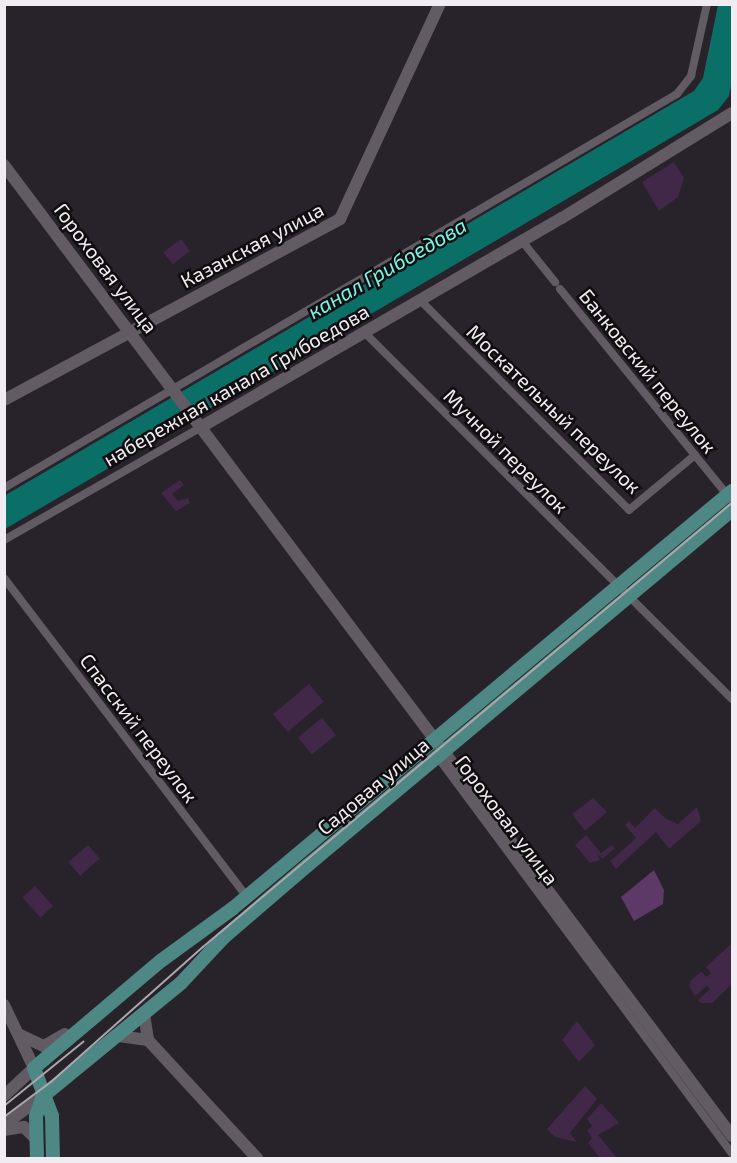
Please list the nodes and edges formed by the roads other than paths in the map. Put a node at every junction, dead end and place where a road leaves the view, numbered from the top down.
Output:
1 (440, 4) edge
2 (707, 4) edge
3 (732, 112) edge
4 (4, 165) edge
5 (4, 174) edge
6 (522, 241) junction
7 (421, 301) junction
8 (127, 334) junction
9 (366, 334) junction
10 (172, 393) junction
11 (4, 400) edge
12 (195, 424) junction
13 (695, 455) junction
14 (4, 488) edge
15 (731, 496) edge
16 (732, 510) edge
17 (4, 540) edge
18 (4, 578) edge
19 (624, 591) junction
20 (732, 699) edge
21 (432, 741) junction
22 (441, 755) junction
23 (247, 897) junction
24 (4, 1005) edge
25 (144, 1014) junction
26 (83, 1025) junction
27 (19, 1035) junction
28 (119, 1036) junction
29 (148, 1040) junction
30 (34, 1068) junction
31 (41, 1089) junction
32 (4, 1096) edge
33 (4, 1125) edge
34 (4, 1130) edge
35 (732, 1136) edge
36 (37, 1140) junction
37 (732, 1153) edge
38 (37, 1158) edge
39 (53, 1158) edge
40 (257, 1158) edge

1 - 8 street, Казанская улица
2 - 10 street, набережная канала Грибоедова
3 - 6 street, набережная канала Грибоедова
4 - 8 street, Гороховая улица
5 - 8 street, Гороховая улица
6 - 7 street, набережная канала Грибоедова
6 - 13 street, Банковский переулок
7 - 9 street, набережная канала Грибоедова
7 - 13 street, Москательный переулок
8 - 10 street, Гороховая улица
8 - 11 street, Казанская улица
9 - 12 street, набережная канала Грибоедова
9 - 19 street, Мучной переулок
10 - 12 street, Гороховая улица
10 - 14 street, набережная канала Грибоедова
12 - 17 street, набережная канала Грибоедова
12 - 21 street, Гороховая улица
13 - 15 street, Банковский переулок
15 - 19 main road, Садовая улица
16 - 19 main road, Садовая улица
18 - 23 street, Спасский переулок
19 - 20 street, Мучной переулок
19 - 21 main road, Садовая улица
19 - 22 main road, Садовая улица
21 - 22 street, Гороховая улица
21 - 23 main road, Садовая улица
22 - 25 main road, Садовая улица
22 - 35 street, Гороховая улица
22 - 37 street, Гороховая улица
23 - 26 main road, Садовая улица
24 - 27 street
25 - 28 main road, Садовая улица
25 - 29 street
26 - 27 street
26 - 30 main road, Садовая улица
27 - 30 street
28 - 29 street
28 - 31 main road, Садовая улица
29 - 40 street
30 - 31 main road
30 - 32 street
31 - 33 street
31 - 36 main road
31 - 39 main road
34 - 36 street
36 - 38 main road

